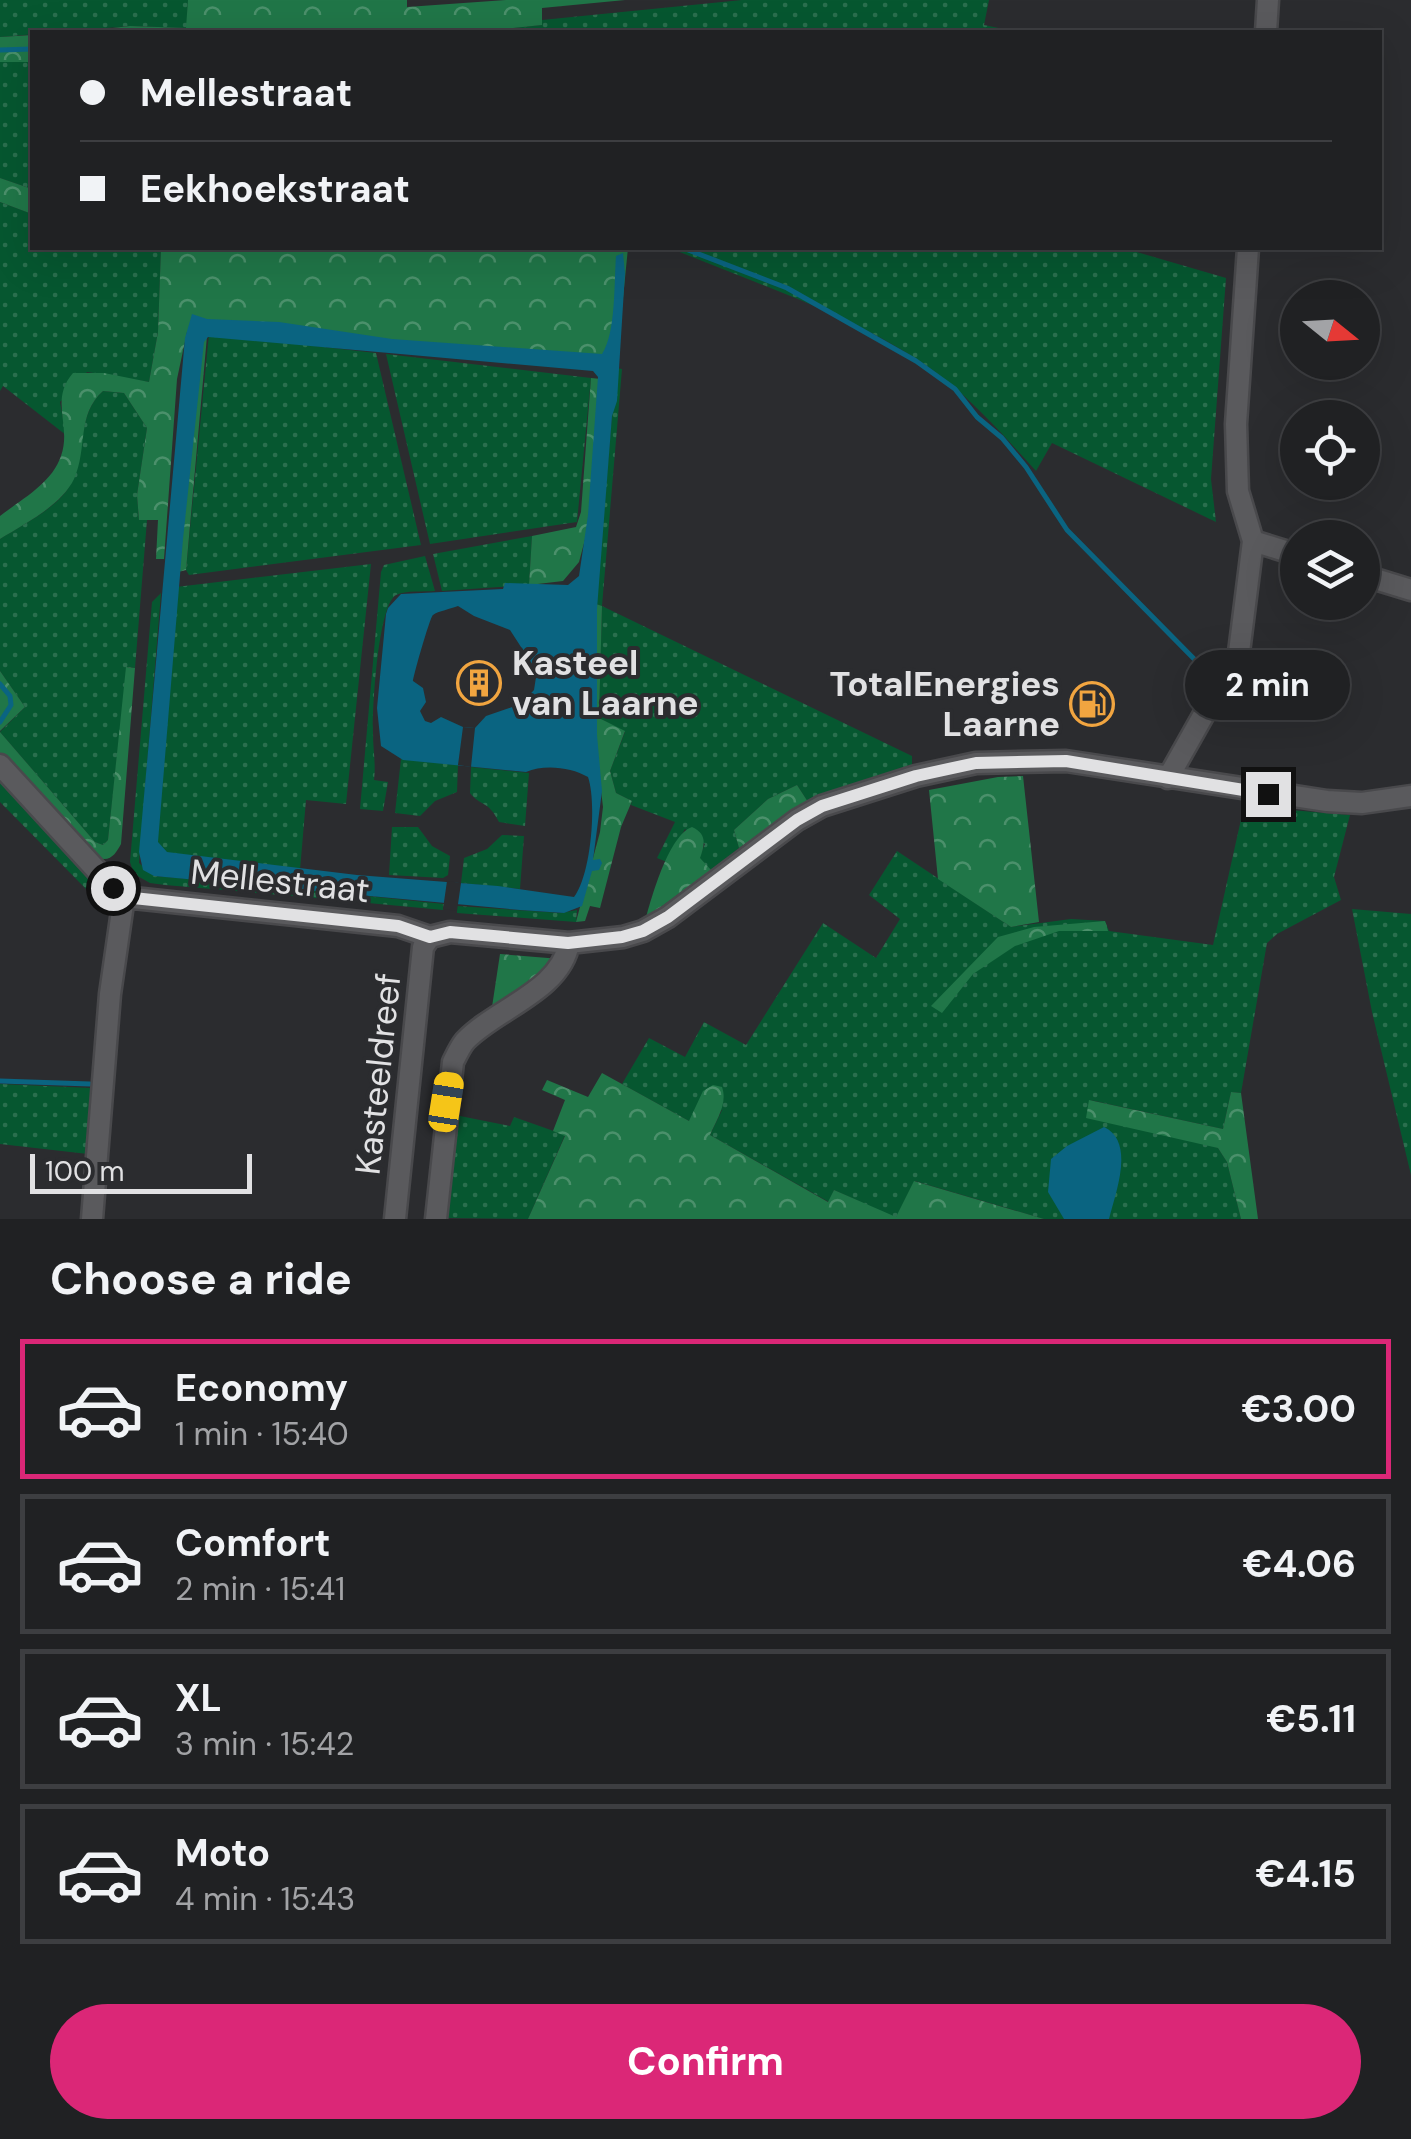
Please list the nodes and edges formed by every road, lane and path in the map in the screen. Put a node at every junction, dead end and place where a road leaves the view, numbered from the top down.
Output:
1 (1268, 0) edge
2 (1266, 30) edge
3 (1248, 250) edge
4 (1253, 541) junction
5 (1280, 550) edge
6 (1380, 581) edge
7 (1411, 590) edge
8 (0, 766) edge
9 (1168, 778) junction
10 (1411, 796) edge
11 (124, 897) junction
12 (430, 937) junction
13 (568, 943) junction
14 (92, 1219) edge
15 (395, 1219) edge
16 (436, 1219) edge

1 - 2 street
3 - 4 street
4 - 5 street
4 - 9 street
6 - 7 street
8 - 11 street
9 - 10 street, Mellestraat
9 - 13 street, Mellestraat
11 - 12 street, Mellestraat
11 - 14 street
12 - 13 street, Mellestraat
12 - 15 street, Kasteeldreef
13 - 16 street, Kasteeldreef

